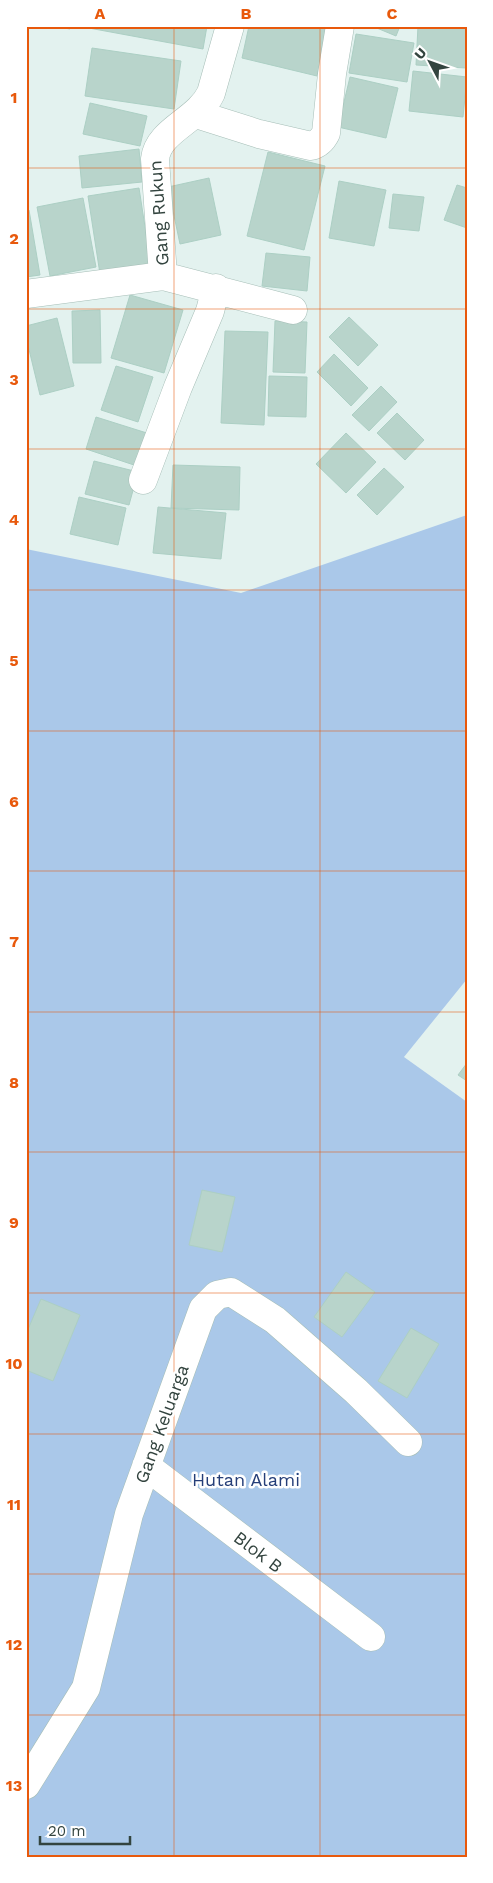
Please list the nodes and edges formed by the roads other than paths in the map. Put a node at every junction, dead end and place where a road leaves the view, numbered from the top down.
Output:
1 (230, 26) edge
2 (340, 26) edge
3 (196, 114) junction
4 (163, 276) junction
5 (216, 288) junction
6 (26, 294) edge
7 (293, 310) dead end
8 (143, 480) dead end
9 (408, 1442) dead end
10 (146, 1466) junction
11 (371, 1637) dead end
12 (26, 1785) edge

1 - 3 street, Gang Rukun
2 - 3 street
3 - 4 street, Gang Rukun
4 - 5 street, Gang Rukun
4 - 6 street, Gang Rukun
5 - 7 street, Gang Rukun
5 - 8 street
9 - 10 street, Gang Keluarga
10 - 11 street, Blok B
10 - 12 street, Gang Keluarga

